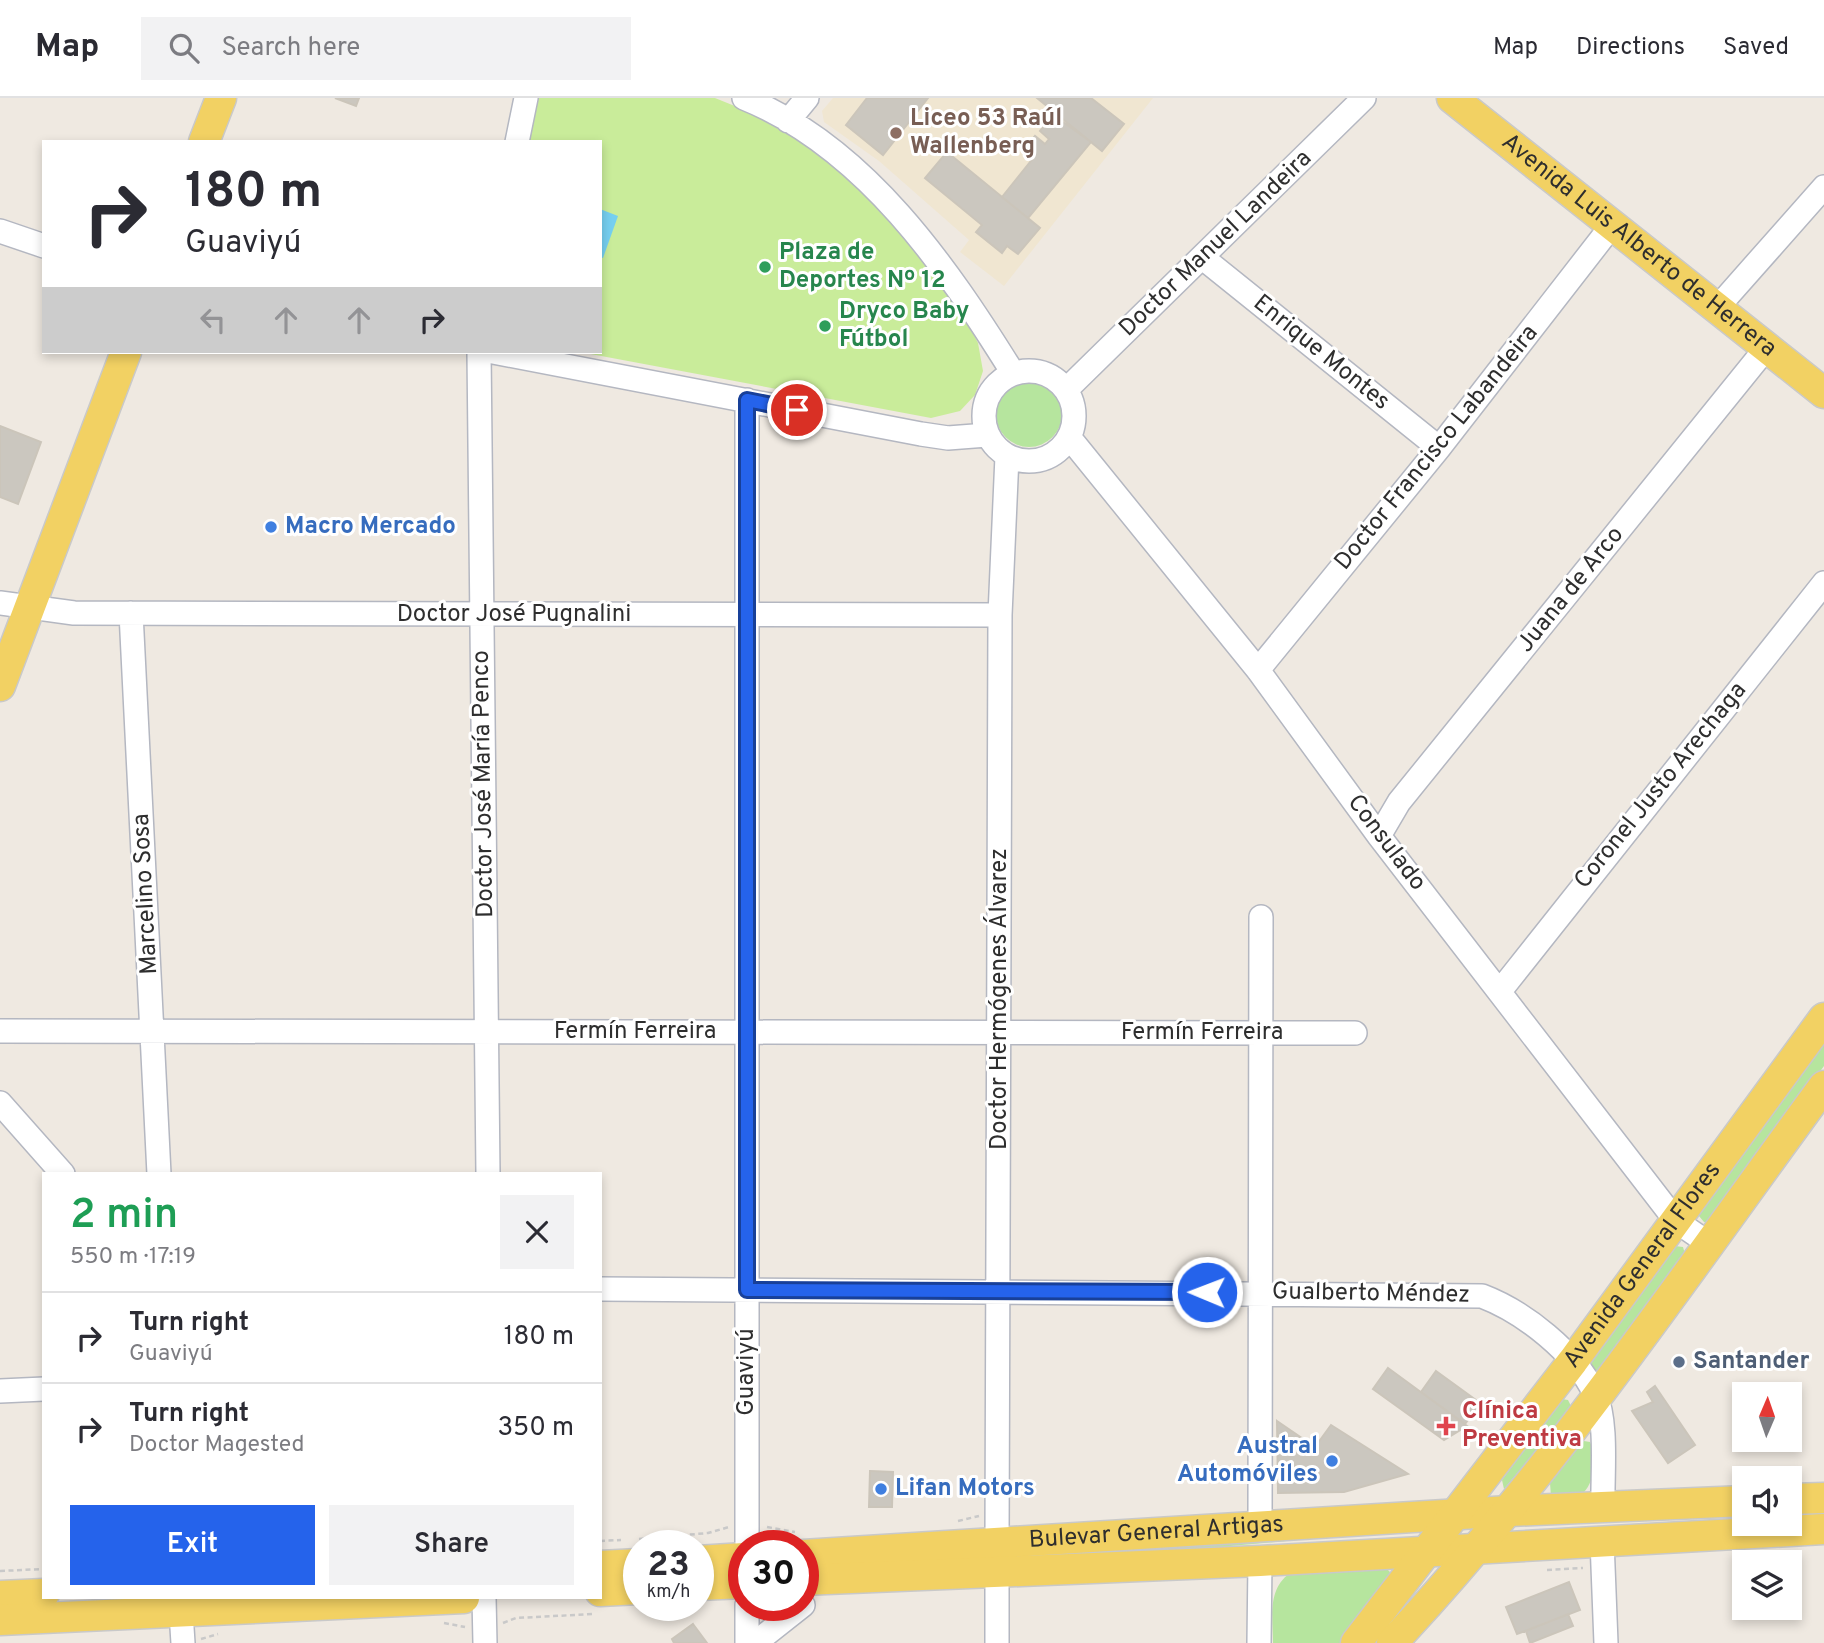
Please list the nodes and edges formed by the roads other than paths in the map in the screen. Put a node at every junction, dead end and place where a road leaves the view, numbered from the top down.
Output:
1 (221, 98) edge
2 (526, 98) edge
3 (744, 98) edge
4 (807, 98) edge
5 (1364, 98) edge
6 (1452, 98) edge
7 (788, 121) junction
8 (206, 140) edge
9 (517, 140) edge
10 (1824, 187) edge
11 (1613, 224) junction
12 (0, 231) edge
13 (42, 245) edge
14 (1203, 258) junction
15 (1717, 308) junction
16 (1767, 347) junction
17 (125, 354) edge
18 (479, 354) edge
19 (504, 354) edge
20 (1013, 373) junction
21 (1066, 390) junction
22 (1824, 393) edge
23 (747, 400) junction
24 (987, 435) junction
25 (1069, 436) junction
26 (1439, 448) junction
27 (1007, 456) junction
28 (1824, 583) edge
29 (14, 606) edge
30 (131, 613) junction
31 (482, 615) junction
32 (1000, 615) junction
33 (747, 616) junction
34 (1258, 670) junction
35 (0, 686) edge
36 (1379, 836) junction
37 (1261, 917) dead end
38 (1500, 991) junction
39 (1824, 1018) edge
40 (0, 1031) edge
41 (153, 1031) junction
42 (488, 1031) junction
43 (748, 1032) junction
44 (1000, 1032) junction
45 (1261, 1033) junction
46 (1355, 1033) dead end
47 (1824, 1086) edge
48 (0, 1103) edge
49 (61, 1172) edge
50 (159, 1172) edge
51 (488, 1172) edge
52 (1676, 1221) junction
53 (1708, 1243) junction
54 (602, 1289) edge
55 (747, 1290) junction
56 (1000, 1290) junction
57 (1259, 1292) junction
58 (1573, 1362) junction
59 (42, 1389) edge
60 (0, 1391) edge
61 (1596, 1395) junction
62 (1824, 1498) edge
63 (1802, 1499) edge
64 (1732, 1502) edge
65 (1636, 1506) junction
66 (1603, 1507) junction
67 (1260, 1528) junction
68 (1824, 1529) edge
69 (747, 1530) edge
70 (1493, 1531) junction
71 (1439, 1534) junction
72 (1602, 1541) junction
73 (819, 1555) edge
74 (997, 1557) junction
75 (1260, 1561) junction
76 (623, 1565) edge
77 (602, 1566) edge
78 (836, 1578) junction
79 (819, 1579) edge
80 (623, 1589) edge
81 (602, 1591) edge
82 (819, 1592) edge
83 (42, 1594) edge
84 (0, 1596) edge
85 (444, 1599) edge
86 (484, 1599) edge
87 (181, 1612) junction
88 (0, 1620) edge
89 (747, 1621) edge
90 (783, 1621) edge
91 (1260, 1642) edge
92 (183, 1643) edge
93 (485, 1643) edge
94 (747, 1643) edge
95 (755, 1643) edge
96 (997, 1643) edge
97 (1356, 1643) edge
98 (1392, 1643) edge
99 (1606, 1643) edge

1 - 8 main road
2 - 9 street
3 - 7 street
4 - 7 street
5 - 14 street, Doctor Manuel Landeira
6 - 11 main road, Avenida Luis Alberto de Herrera
7 - 20 street
10 - 15 street
11 - 15 main road, Avenida Luis Alberto de Herrera
11 - 26 street, Doctor Francisco Labandeira
12 - 13 street
14 - 21 street, Doctor Manuel Landeira
14 - 26 street, Enrique Montes
15 - 16 main road, Avenida Luis Alberto de Herrera
16 - 22 main road, Avenida Luis Alberto de Herrera
16 - 36 street, Juana de Arco
17 - 29 main road
18 - 31 street, Doctor José María Penco
19 - 23 street
20 - 21 street
20 - 24 street
21 - 25 street
23 - 24 street
23 - 33 street, Guaviyú
24 - 27 street
25 - 27 street
25 - 34 street, Consulado
26 - 34 street, Doctor Francisco Labandeira
27 - 32 street, Doctor Hermógenes Álvarez
28 - 38 street, Coronel Justo Arechaga
29 - 30 street, Doctor José Pugnalini
29 - 35 main road
30 - 31 street, Doctor José Pugnalini
30 - 41 street, Marcelino Sosa
31 - 33 street, Doctor José Pugnalini
31 - 42 street, Doctor José María Penco
32 - 33 street, Doctor José Pugnalini
32 - 44 street, Doctor Hermógenes Álvarez
33 - 43 street, Guaviyú
34 - 36 street, Consulado
36 - 38 street, Consulado
37 - 45 street
38 - 52 street, Consulado
39 - 52 main road, Avenida General Flores
40 - 41 street, Fermín Ferreira
41 - 42 street, Fermín Ferreira
41 - 50 street, Marcelino Sosa
42 - 43 street, Fermín Ferreira
42 - 51 street, Doctor José María Penco
43 - 44 street, Fermín Ferreira
43 - 55 street, Guaviyú
44 - 45 street, Fermín Ferreira
44 - 56 street, Doctor Hermógenes Álvarez
45 - 46 street, Fermín Ferreira
45 - 57 street
47 - 53 main road, Avenida General Flores
48 - 49 street
52 - 53 street, Consulado
52 - 58 main road, Avenida General Flores
53 - 61 main road, Avenida General Flores
54 - 55 street, Gualberto Méndez
55 - 56 street, Gualberto Méndez
55 - 69 street, Guaviyú
56 - 57 street, Gualberto Méndez
56 - 74 street, Doctor Hermógenes Álvarez
57 - 58 street, Gualberto Méndez
57 - 67 street
58 - 61 street, Gualberto Méndez
58 - 71 main road, Avenida General Flores
59 - 60 street
61 - 66 street
61 - 70 main road, Avenida General Flores
62 - 63 main road
64 - 65 main road, Bulevar General Artigas
65 - 66 main road, Bulevar General Artigas
65 - 70 main road, Bulevar General Artigas
66 - 70 main road, Bulevar General Artigas
67 - 71 main road, Bulevar General Artigas
67 - 74 main road, Bulevar General Artigas
68 - 72 main road, Bulevar General Artigas
70 - 71 main road, Bulevar General Artigas
70 - 71 main road, Bulevar General Artigas
70 - 72 main road, Bulevar General Artigas
70 - 98 main road, Avenida General Flores
71 - 75 main road, Bulevar General Artigas
71 - 97 main road, Avenida General Flores
72 - 99 street
73 - 74 main road, Bulevar General Artigas
74 - 75 main road, Bulevar General Artigas
74 - 78 main road, Bulevar General Artigas
74 - 96 street, Doctor Hermógenes Álvarez
75 - 91 street
76 - 77 main road
78 - 79 main road, Bulevar General Artigas
78 - 82 street
80 - 81 main road
83 - 84 main road
85 - 87 main road
86 - 93 street
87 - 88 main road
87 - 92 street
89 - 94 street
90 - 95 street

